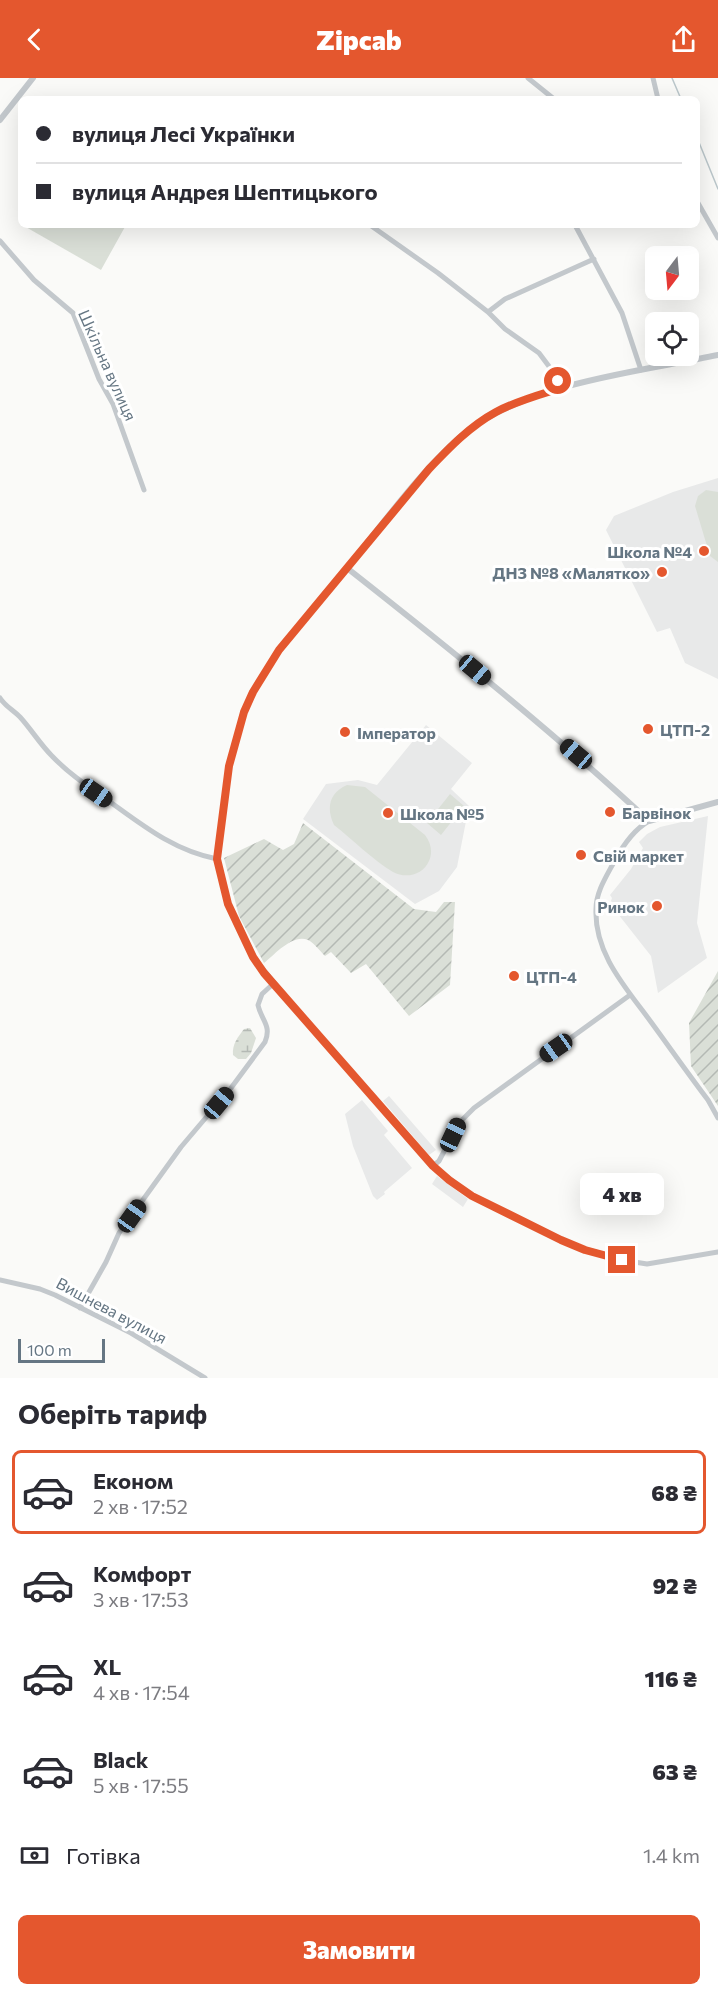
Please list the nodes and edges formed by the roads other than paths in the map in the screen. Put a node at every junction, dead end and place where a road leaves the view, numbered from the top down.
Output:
1 (33, 78) edge
2 (528, 78) edge
3 (653, 78) edge
4 (19, 96) edge
5 (550, 96) edge
6 (657, 96) edge
7 (18, 97) edge
8 (0, 120) edge
9 (700, 206) edge
10 (376, 228) edge
11 (577, 228) edge
12 (718, 238) edge
13 (0, 241) edge
14 (594, 259) junction
15 (488, 312) junction
16 (718, 355) edge
17 (641, 368) junction
18 (561, 388) junction
19 (144, 490) dead end
20 (347, 567) junction
21 (0, 698) edge
22 (718, 802) edge
23 (649, 821) junction
24 (217, 859) junction
25 (274, 983) junction
26 (630, 995) junction
27 (718, 1118) edge
28 (433, 1166) junction
29 (718, 1252) edge
30 (0, 1280) edge
31 (80, 1308) junction
32 (202, 1377) edge

1 - 4 street
2 - 5 street
3 - 6 street
7 - 8 street
9 - 12 street
10 - 15 street
11 - 14 street
13 - 19 street, Шкільна вулиця
14 - 15 street
14 - 17 street
15 - 18 street
16 - 17 street
17 - 18 street
18 - 20 street
20 - 23 street
20 - 24 street
21 - 24 street
22 - 23 street
23 - 26 street
24 - 25 street
25 - 28 street
25 - 31 street
26 - 27 street
26 - 28 street
28 - 29 street
30 - 31 street, Вишнева вулиця
31 - 32 street, Вишнева вулиця

